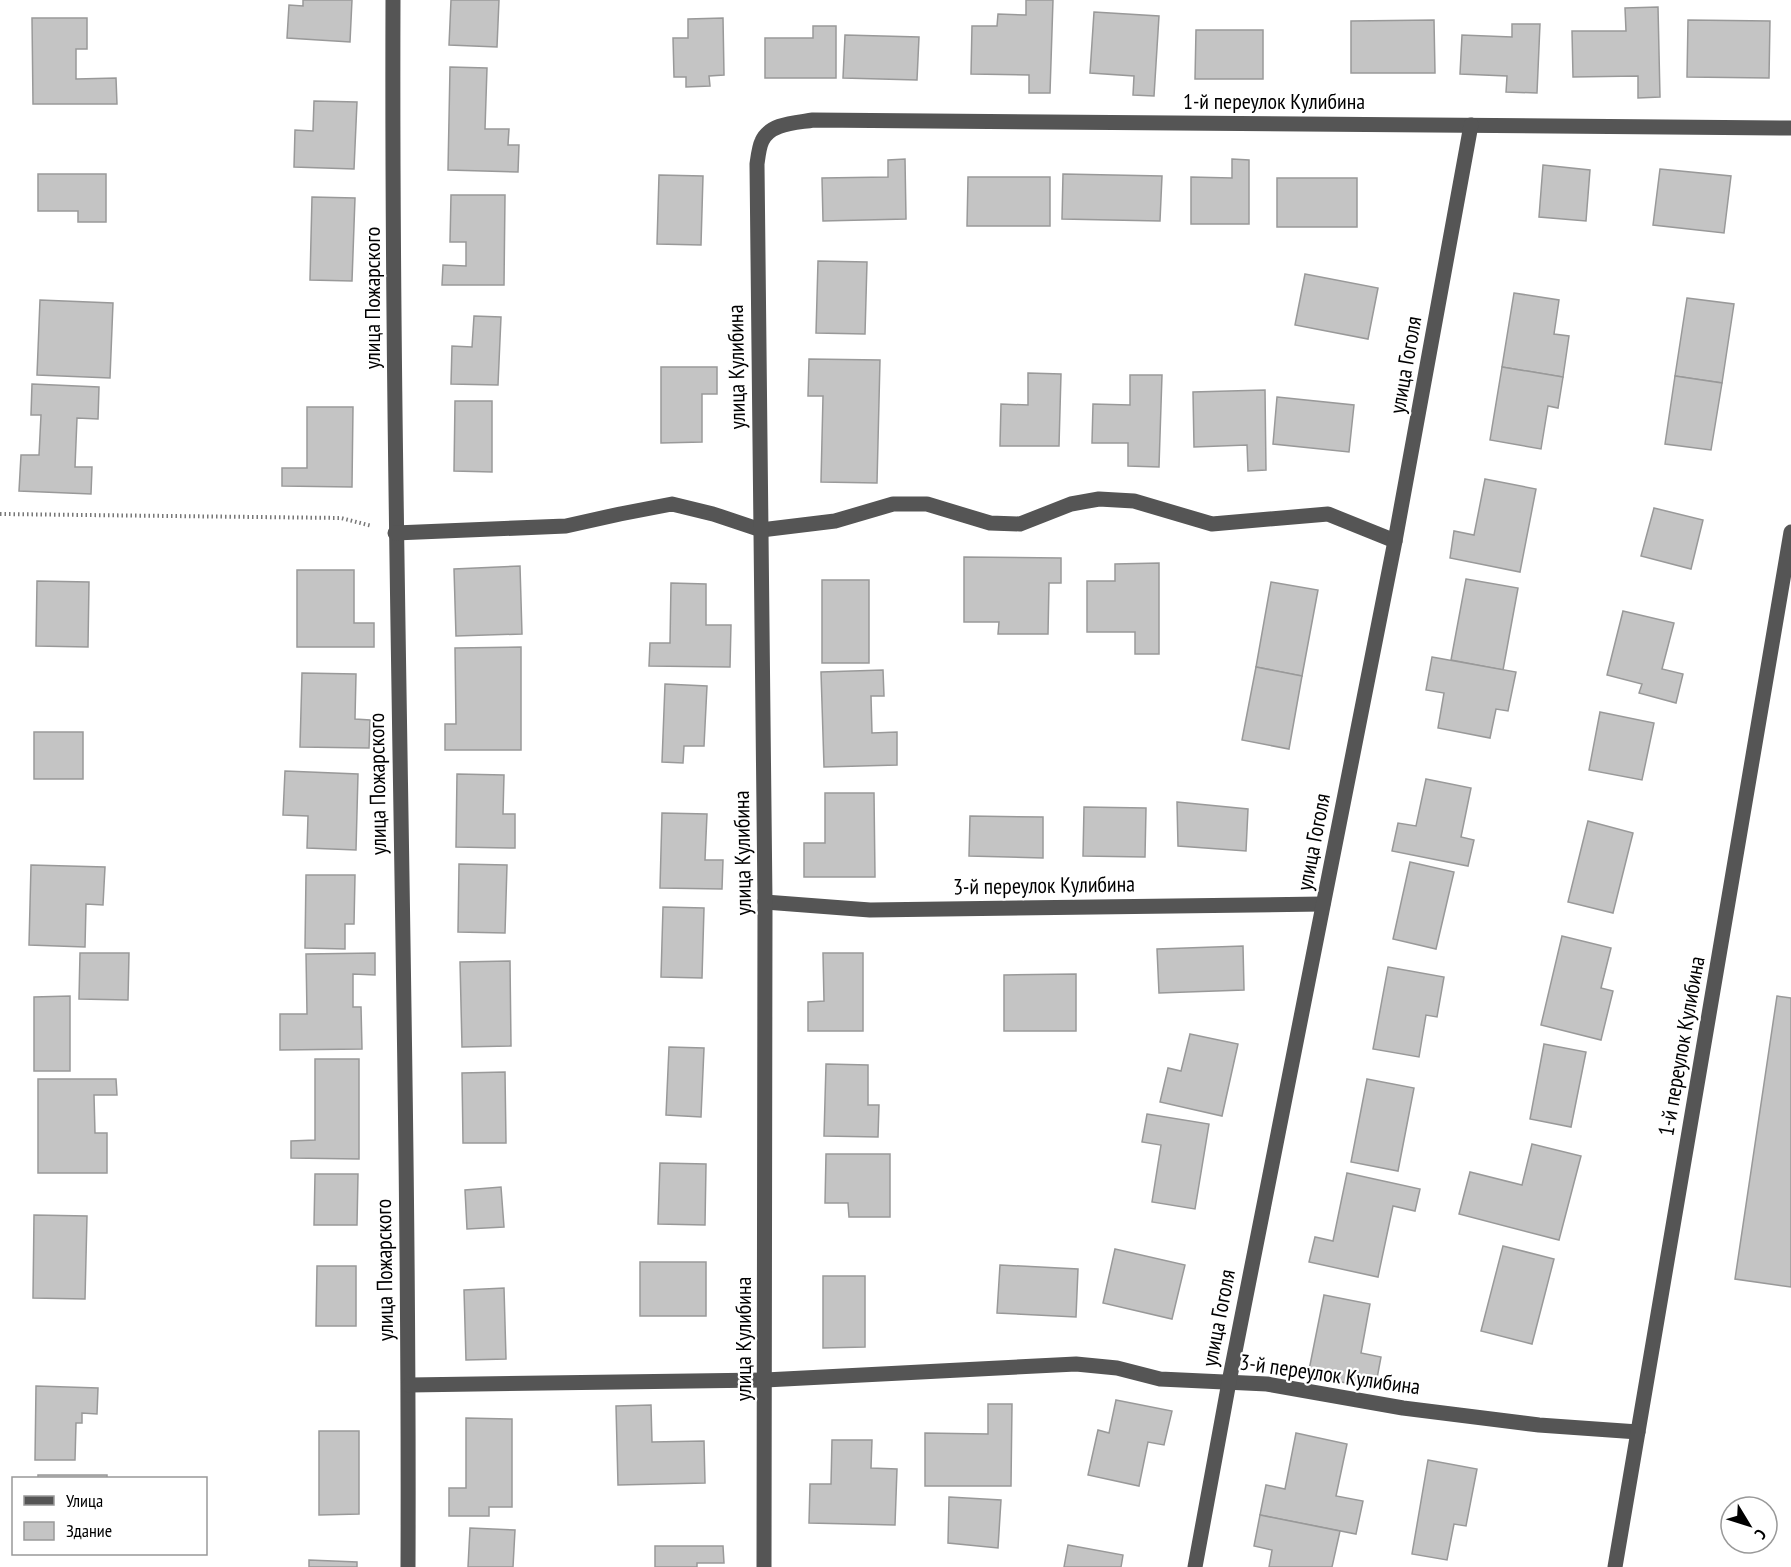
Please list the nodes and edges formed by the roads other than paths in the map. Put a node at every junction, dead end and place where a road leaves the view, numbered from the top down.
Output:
1 (393, 0) edge
2 (1471, 124) junction
3 (1791, 128) edge
4 (763, 140) joint
5 (761, 530) junction
6 (1791, 532) edge
7 (395, 533) junction
8 (1395, 541) junction
9 (765, 902) junction
10 (1323, 904) junction
11 (765, 1380) junction
12 (1229, 1382) junction
13 (409, 1385) junction
14 (1638, 1432) junction
15 (408, 1567) edge
16 (764, 1567) edge
17 (1195, 1567) edge
18 (1615, 1567) edge

1 - 7 street, улица Пожарского
2 - 3 street, 1-й переулок Кулибина
2 - 4 street, 1-й переулок Кулибина
2 - 8 street, улица Гоголя
4 - 5 street, улица Кулибина
5 - 7 street
5 - 8 street
5 - 9 street, улица Кулибина
6 - 14 street, 1-й переулок Кулибина
7 - 13 street, улица Пожарского
8 - 10 street, улица Гоголя
9 - 10 street, 3-й переулок Кулибина
9 - 11 street, улица Кулибина
10 - 12 street, улица Гоголя
11 - 12 street, 3-й переулок Кулибина
11 - 13 street, 3-й переулок Кулибина
11 - 16 street, улица Кулибина
12 - 14 street, 3-й переулок Кулибина
12 - 17 street, улица Гоголя
13 - 15 street, улица Пожарского
14 - 18 street, 1-й переулок Кулибина

